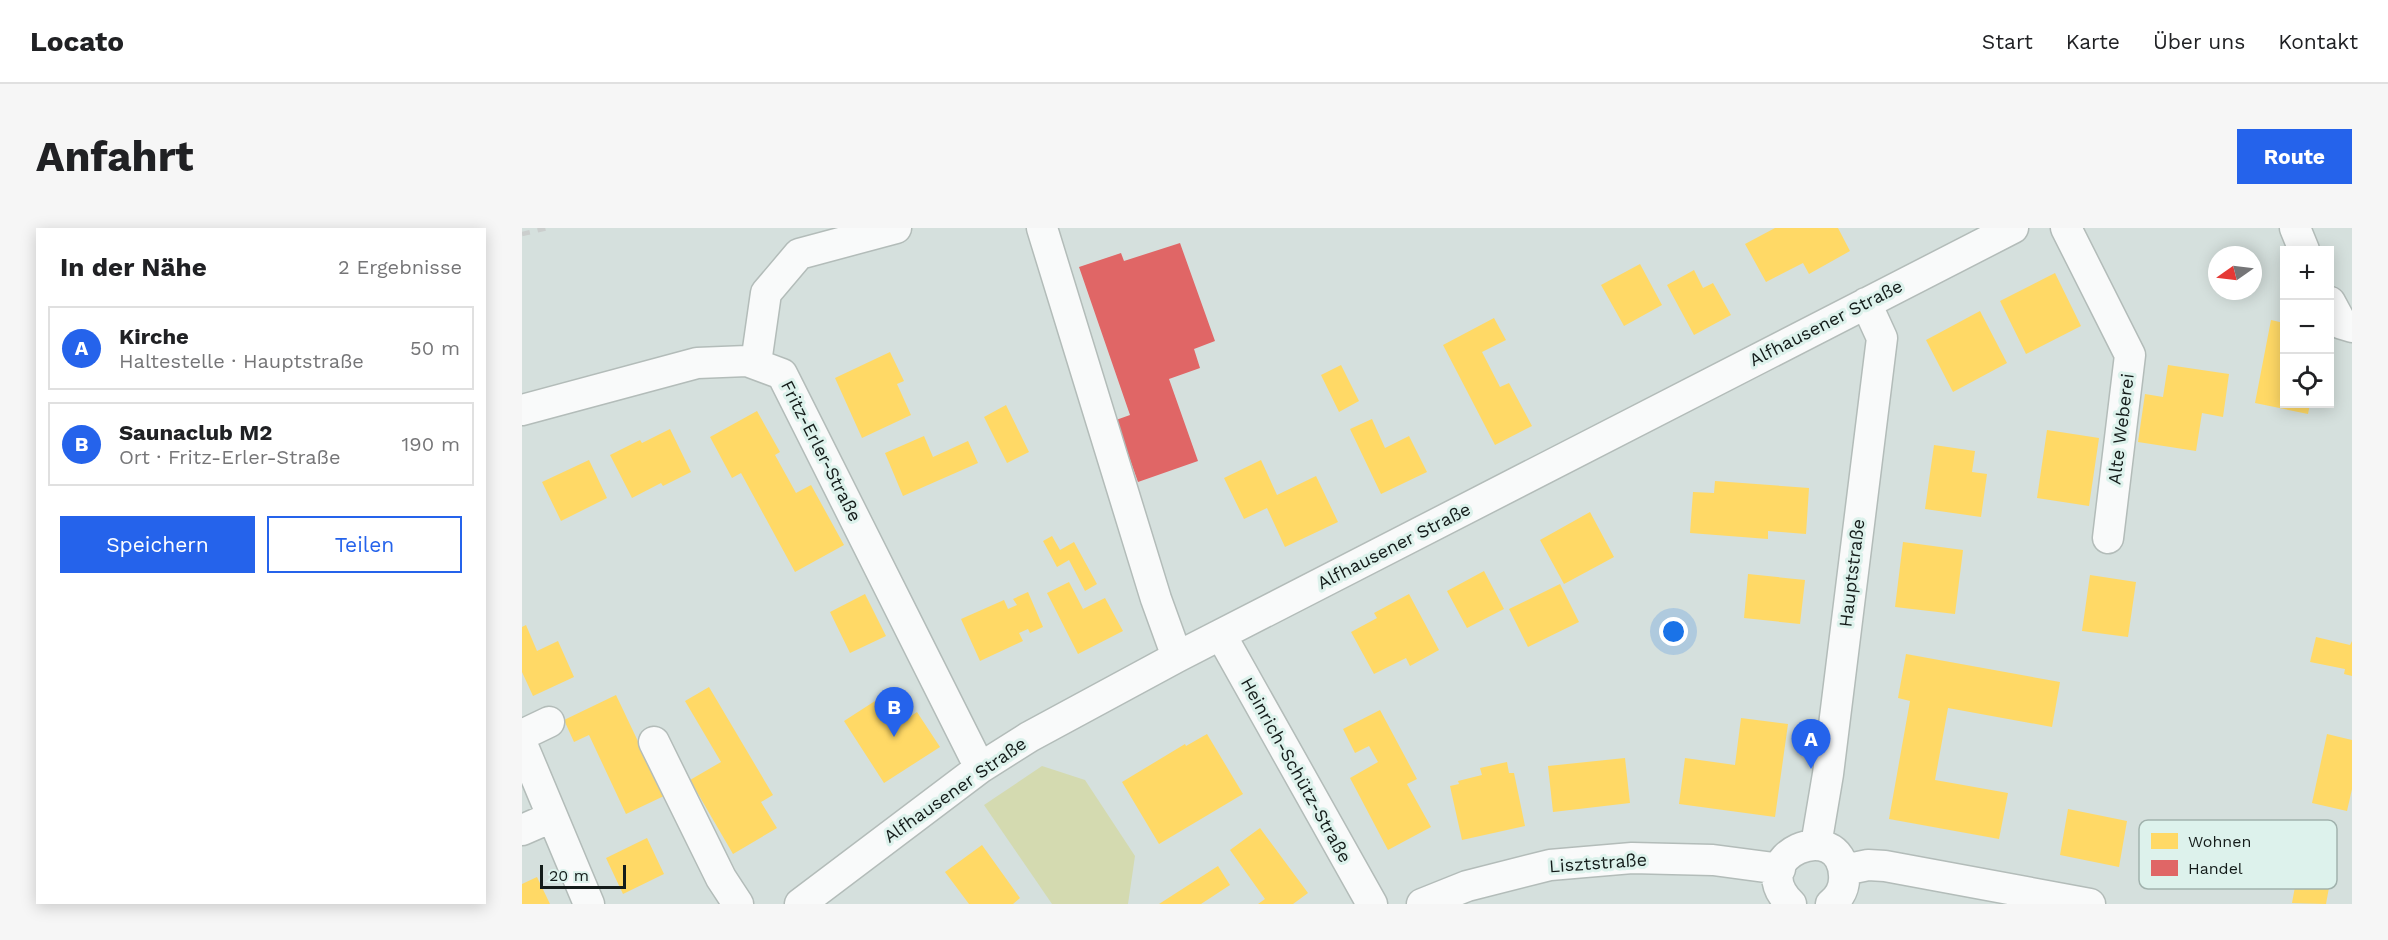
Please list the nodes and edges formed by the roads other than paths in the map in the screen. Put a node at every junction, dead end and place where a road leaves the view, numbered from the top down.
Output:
1 (896, 228) edge
2 (1042, 228) edge
3 (2013, 228) edge
4 (2066, 228) edge
5 (2295, 228) edge
6 (2302, 246) edge
7 (1866, 303) junction
8 (2334, 309) edge
9 (2352, 327) edge
10 (756, 363) junction
11 (522, 410) edge
12 (2108, 538) dead end
13 (1221, 635) junction
14 (1177, 657) junction
15 (549, 722) dead end
16 (522, 735) edge
17 (654, 742) dead end
18 (522, 744) edge
19 (980, 768) junction
20 (552, 817) junction
21 (522, 830) edge
22 (1816, 845) junction
23 (1780, 869) junction
24 (1844, 870) junction
25 (589, 904) edge
26 (738, 904) edge
27 (800, 904) edge
28 (1372, 904) edge
29 (1422, 904) edge
30 (1791, 904) edge
31 (1831, 904) edge
32 (2090, 904) edge

1 - 10 street
2 - 14 street
3 - 7 street, Alfhausener Straße
4 - 12 street, Alte Weberei
5 - 6 street
7 - 13 street, Alfhausener Straße
7 - 22 street, Hauptstraße
8 - 9 street
10 - 11 street, Fritz-Erler-Straße
10 - 19 street, Fritz-Erler-Straße
13 - 14 street, Alfhausener Straße
13 - 28 street, Heinrich-Schütz-Straße
14 - 19 street, Alfhausener Straße
15 - 16 street
17 - 26 street
18 - 20 street
19 - 27 street, Alfhausener Straße
20 - 21 street
20 - 25 street
22 - 23 street
22 - 24 street
23 - 29 street, Lisztstraße
23 - 30 street
24 - 31 street
24 - 32 street

